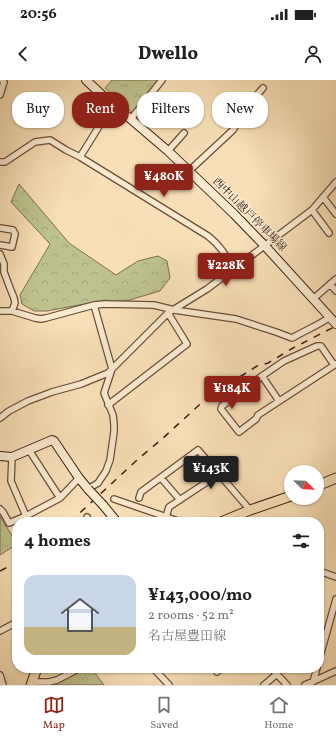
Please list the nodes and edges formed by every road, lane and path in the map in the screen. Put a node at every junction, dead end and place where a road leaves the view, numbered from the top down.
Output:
1 (2, 80) edge
2 (86, 80) edge
3 (162, 80) edge
4 (262, 88) dead end
5 (99, 92) edge
6 (0, 95) edge
7 (131, 119) joint
8 (98, 128) edge
9 (184, 133) dead end
10 (168, 151) junction
11 (80, 157) junction
12 (0, 162) edge
13 (189, 171) junction
14 (336, 182) edge
15 (323, 197) junction
16 (312, 210) junction
17 (336, 214) edge
18 (0, 228) edge
19 (329, 233) dead end
20 (0, 244) edge
21 (265, 246) junction
22 (0, 254) edge
23 (2, 270) edge
24 (234, 270) junction
25 (336, 279) edge
26 (330, 284) junction
27 (336, 291) edge
28 (313, 299) junction
29 (94, 305) junction
30 (174, 310) junction
31 (0, 311) edge
32 (12, 311) junction
33 (168, 313) junction
34 (330, 317) junction
35 (336, 324) edge
36 (335, 364) edge
37 (112, 369) junction
38 (262, 376) junction
39 (279, 401) junction
40 (108, 405) junction
41 (0, 418) edge
42 (28, 450) junction
43 (0, 456) edge
44 (12, 457) junction
45 (219, 474) junction
46 (79, 478) junction
47 (161, 478) junction
48 (336, 478) edge
49 (324, 483) edge
50 (88, 490) junction
51 (60, 498) junction
52 (139, 498) dead end
53 (114, 499) dead end
54 (284, 499) edge
55 (180, 500) junction
56 (0, 509) edge
57 (250, 510) junction
58 (26, 516) joint
59 (112, 517) edge
60 (166, 517) joint
61 (233, 517) edge
62 (12, 522) edge
63 (324, 572) edge
64 (336, 577) edge
65 (336, 599) edge
66 (12, 625) edge
67 (0, 631) edge
68 (324, 642) edge
69 (336, 671) edge
70 (35, 673) edge
71 (70, 673) edge
72 (158, 673) edge
73 (316, 673) edge
74 (0, 674) edge
75 (277, 674) joint
76 (313, 682) junction
77 (31, 683) edge
78 (3, 685) edge
79 (169, 685) edge
80 (264, 685) edge
81 (287, 685) edge
82 (305, 685) edge

1 - 6 street
2 - 5 main road, 西中山越戸停車場線
3 - 7 street
4 - 13 street
7 - 10 main road, 西中山越戸停車場線
8 - 11 street
9 - 10 street
10 - 13 main road, 西中山越戸停車場線
11 - 12 street
11 - 24 street
13 - 21 main road, 西中山越戸停車場線
14 - 15 street
15 - 16 street
15 - 17 street
16 - 19 street
16 - 21 street
18 - 20 street
21 - 24 street
21 - 28 main road, 西中山越戸停車場線
22 - 23 street
23 - 32 street
24 - 30 street
25 - 26 street
26 - 27 street
26 - 28 street
28 - 34 main road, 西中山越戸停車場線
29 - 30 street
29 - 32 street
29 - 37 street
30 - 33 street
30 - 34 street
31 - 32 street
33 - 37 street
33 - 40 street
34 - 35 main road, 西中山越戸停車場線
36 - 38 street
36 - 39 street
37 - 40 street
37 - 41 street
38 - 39 street
38 - 39 street
40 - 50 street
42 - 44 main road
42 - 46 main road
42 - 51 street
43 - 44 main road
44 - 58 street
45 - 47 street
45 - 55 street
45 - 57 street
46 - 50 main road
46 - 51 street
47 - 52 street
47 - 55 street
48 - 49 main road
50 - 59 main road, bridge
51 - 58 street
53 - 60 street
54 - 57 main road
55 - 60 street
56 - 62 street
57 - 61 main road
63 - 64 street
65 - 68 street
66 - 67 street
69 - 76 street
70 - 77 main road
71 - 77 street
72 - 79 street
73 - 76 street
74 - 78 street
75 - 80 street
75 - 81 street
76 - 82 street

